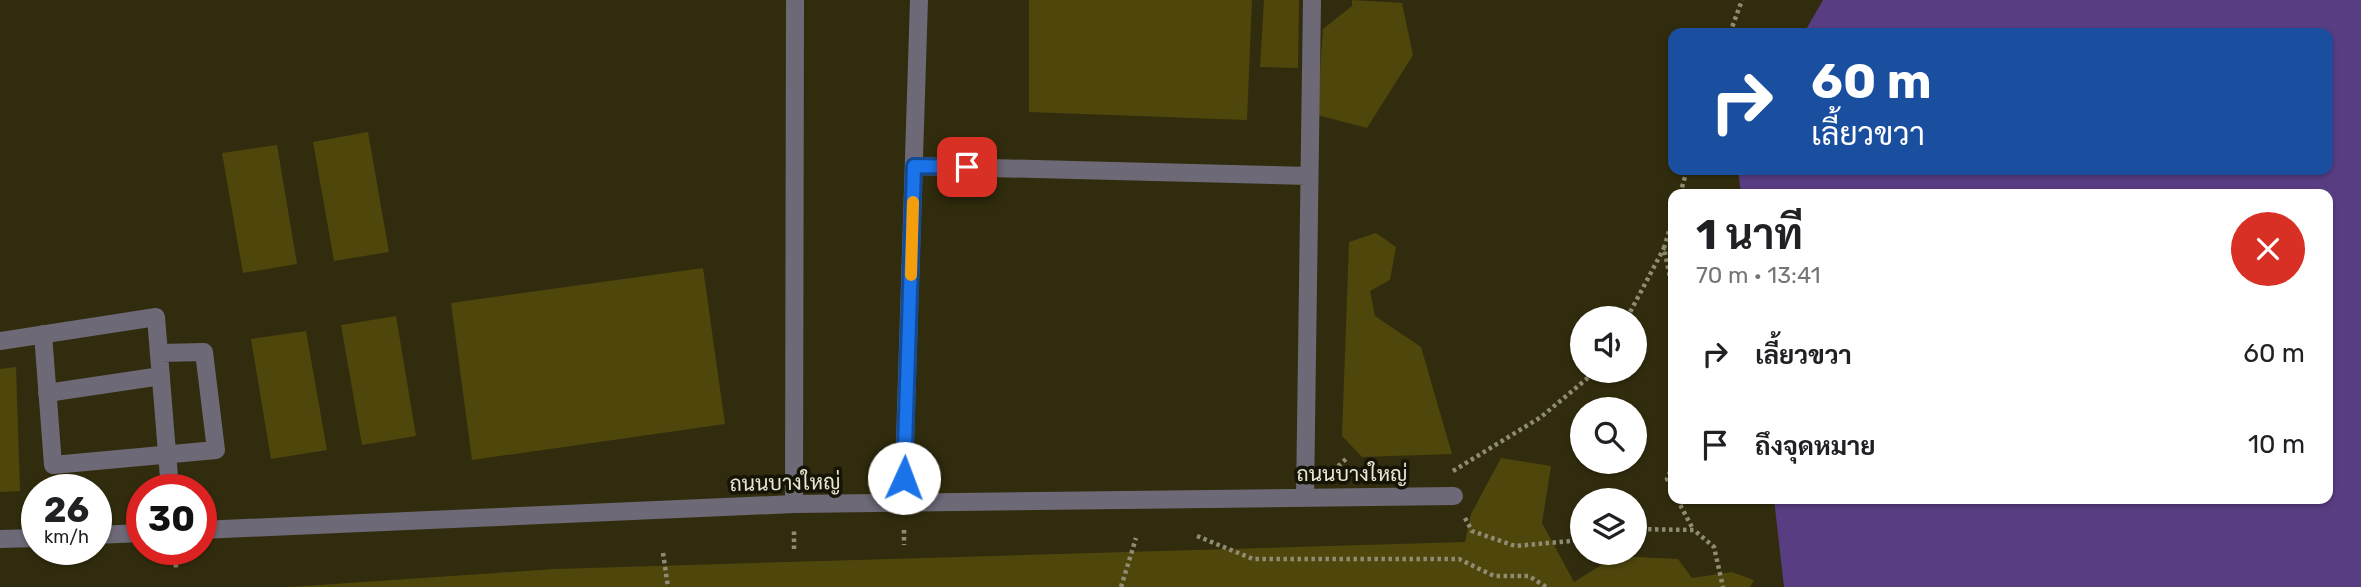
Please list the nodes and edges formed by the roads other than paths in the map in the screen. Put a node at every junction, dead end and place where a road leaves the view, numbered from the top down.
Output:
1 (794, 0) edge
2 (919, 0) edge
3 (1312, 0) edge
4 (914, 166) junction
5 (1308, 176) junction
6 (43, 334) junction
7 (0, 341) edge
8 (159, 353) junction
9 (161, 376) junction
10 (47, 393) junction
11 (167, 455) junction
12 (169, 474) edge
13 (1454, 496) road end
14 (1305, 497) junction
15 (794, 503) junction
16 (903, 504) junction
17 (217, 529) edge
18 (21, 538) edge
19 (0, 539) edge

1 - 15 street
2 - 4 street
3 - 5 street
4 - 5 street
4 - 16 street
5 - 14 street
6 - 7 street
6 - 8 street
6 - 10 street
8 - 9 street
8 - 11 street
9 - 10 street
9 - 11 street
10 - 11 street
11 - 12 street
13 - 14 street, ถนนบางใหญ่
14 - 16 street, ถนนบางใหญ่
15 - 16 street, ถนนบางใหญ่
15 - 17 street, ถนนบางใหญ่
18 - 19 street

